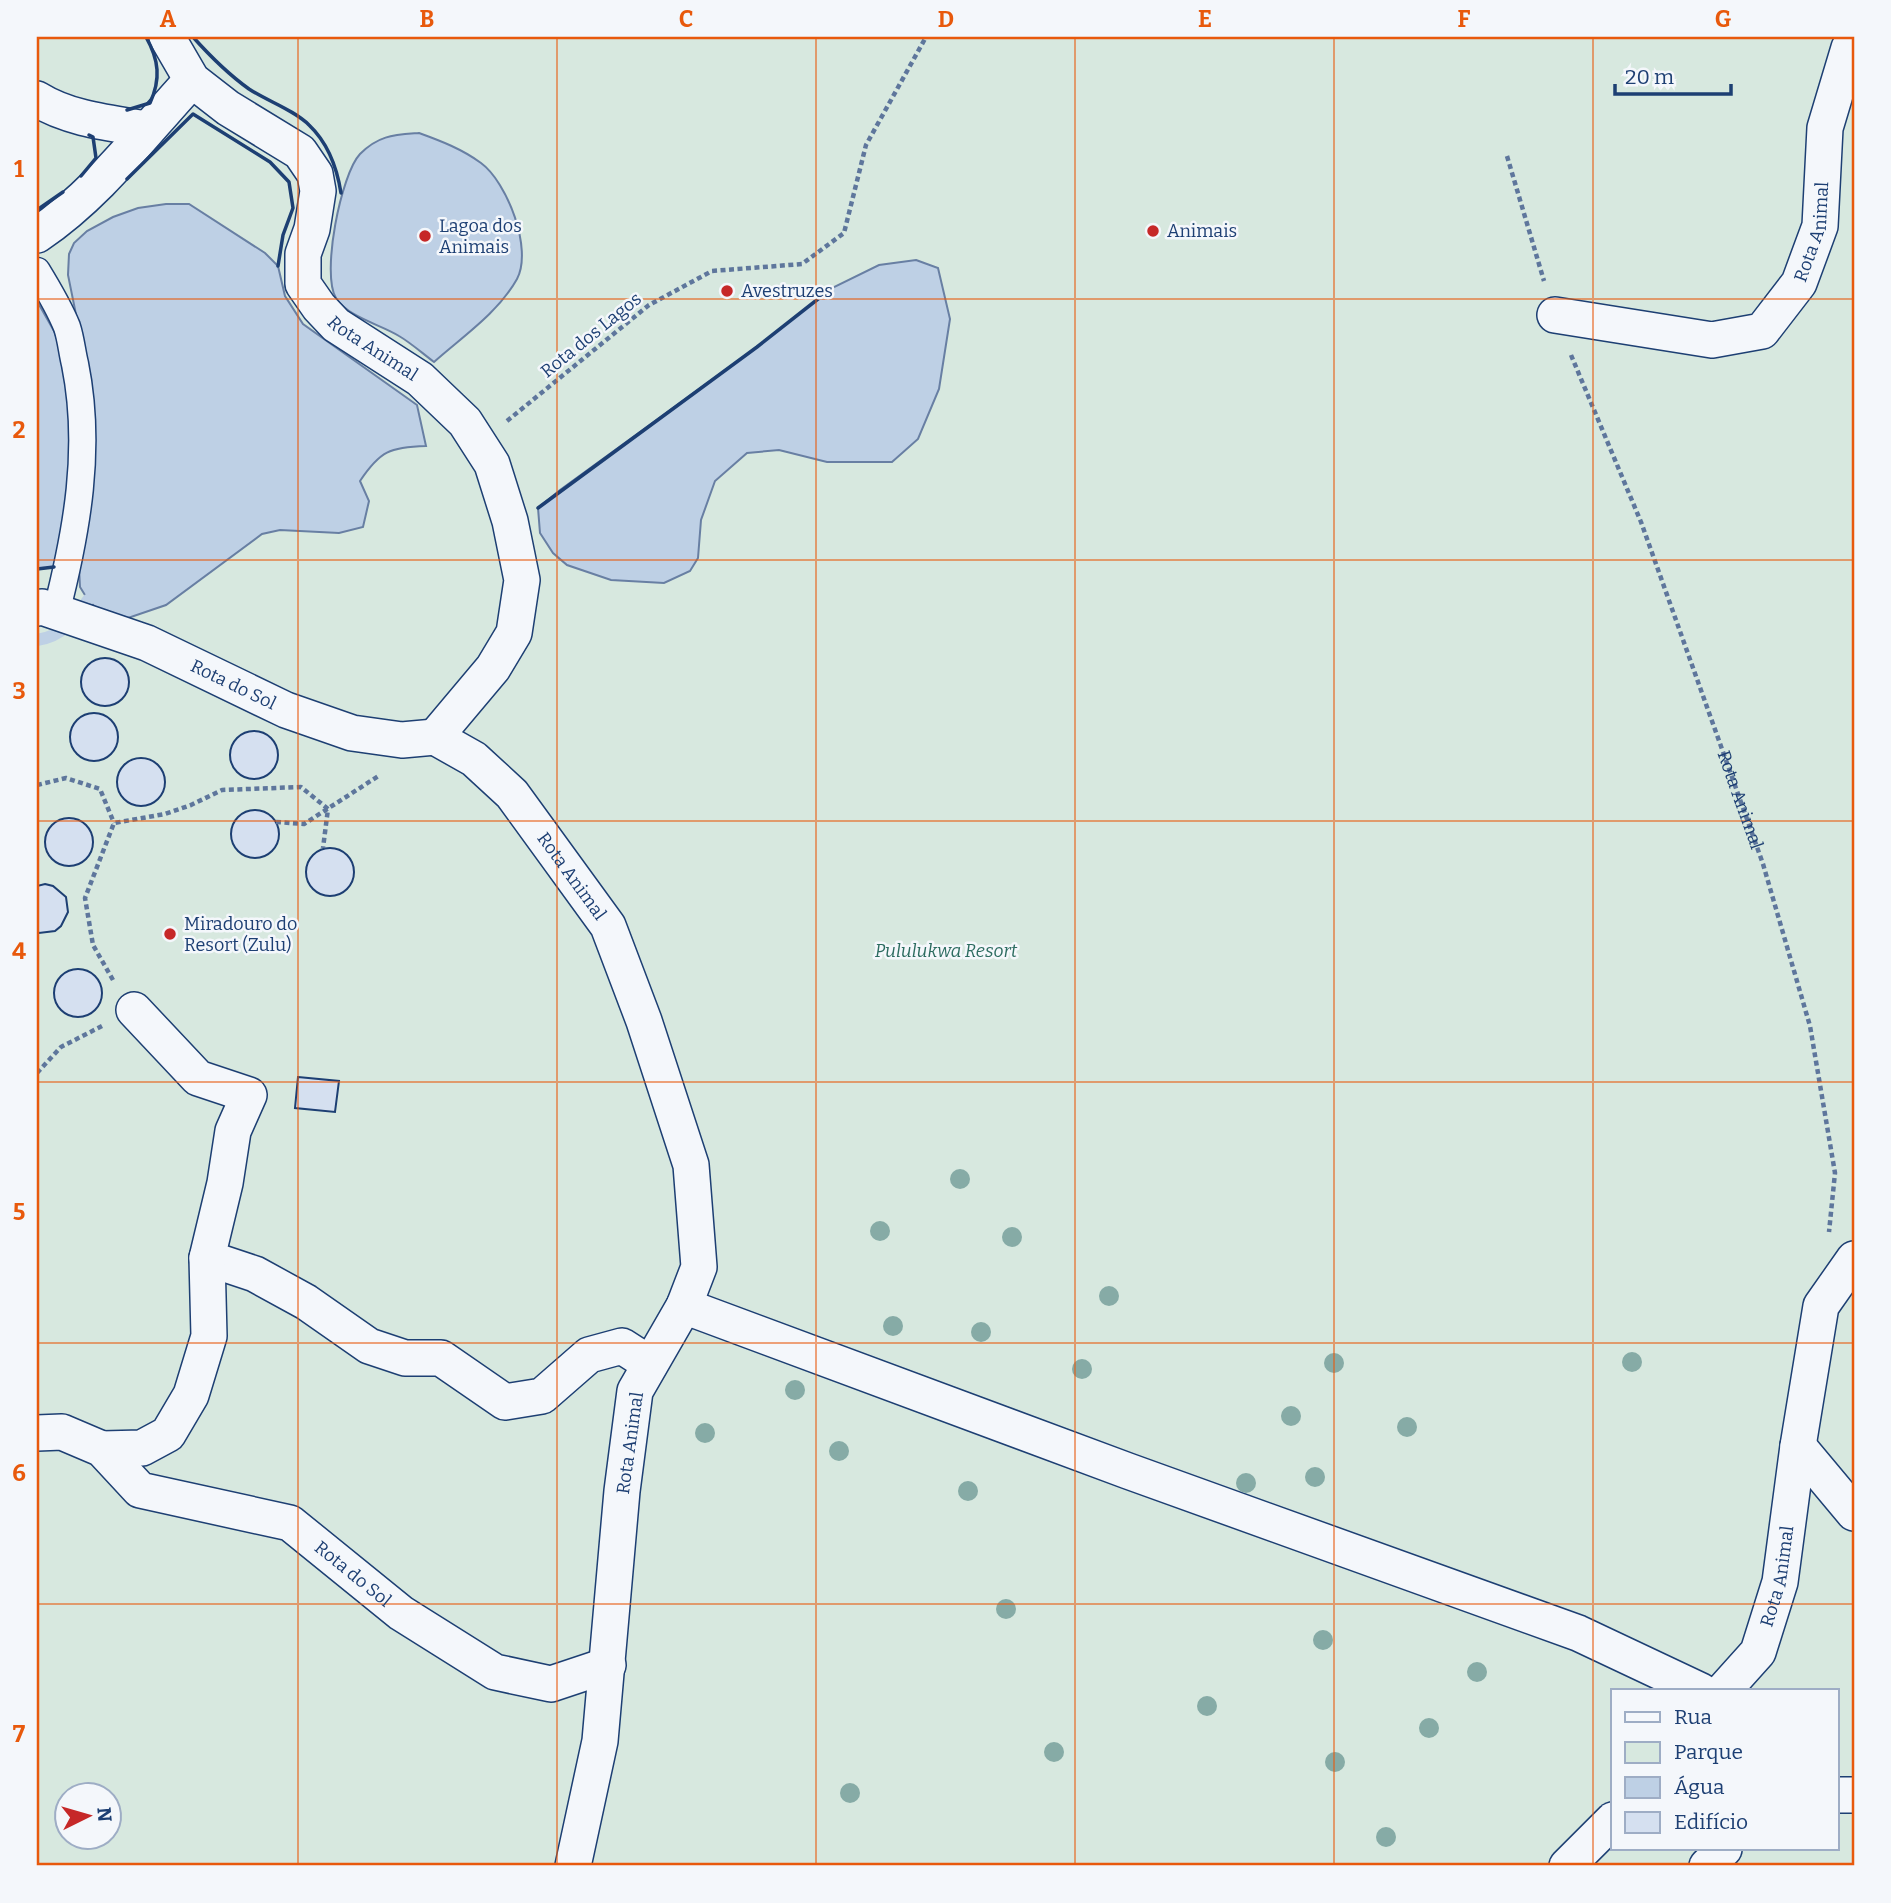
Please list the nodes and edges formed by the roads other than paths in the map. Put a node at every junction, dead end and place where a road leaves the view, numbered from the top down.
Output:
1 (167, 37) edge
2 (1854, 40) edge
3 (192, 80) junction
4 (37, 99) edge
5 (147, 129) junction
6 (37, 235) edge
7 (37, 271) edge
8 (1555, 315) road end
9 (47, 610) edge
10 (435, 737) junction
11 (134, 1010) road end
12 (1841, 1249) edge
13 (207, 1258) junction
14 (684, 1306) junction
15 (650, 1364) junction
16 (37, 1433) edge
17 (1798, 1446) junction
18 (102, 1449) junction
19 (1854, 1513) edge
20 (608, 1665) junction
21 (1697, 1689) edge
22 (1725, 1689) edge
23 (1611, 1822) edge
24 (1723, 1850) edge
25 (573, 1866) edge
26 (1567, 1866) edge
27 (1707, 1866) edge

1 - 3 street
2 - 8 street, Rota Animal
3 - 5 street
3 - 10 street, Rota Animal
4 - 5 street
5 - 6 street
7 - 9 street
9 - 10 street, Rota do Sol
10 - 14 street, Rota Animal
11 - 13 street, Rota do Sol
12 - 17 street, Rota Animal
13 - 15 street
13 - 18 street, Rota do Sol
14 - 15 street, Rota Animal
14 - 21 street
15 - 20 street, Rota Animal
16 - 18 street, Rota do Sol
17 - 19 street
17 - 22 street, Rota Animal
18 - 20 street, Rota do Sol
20 - 25 street, Rota Animal
23 - 26 street
24 - 27 street

